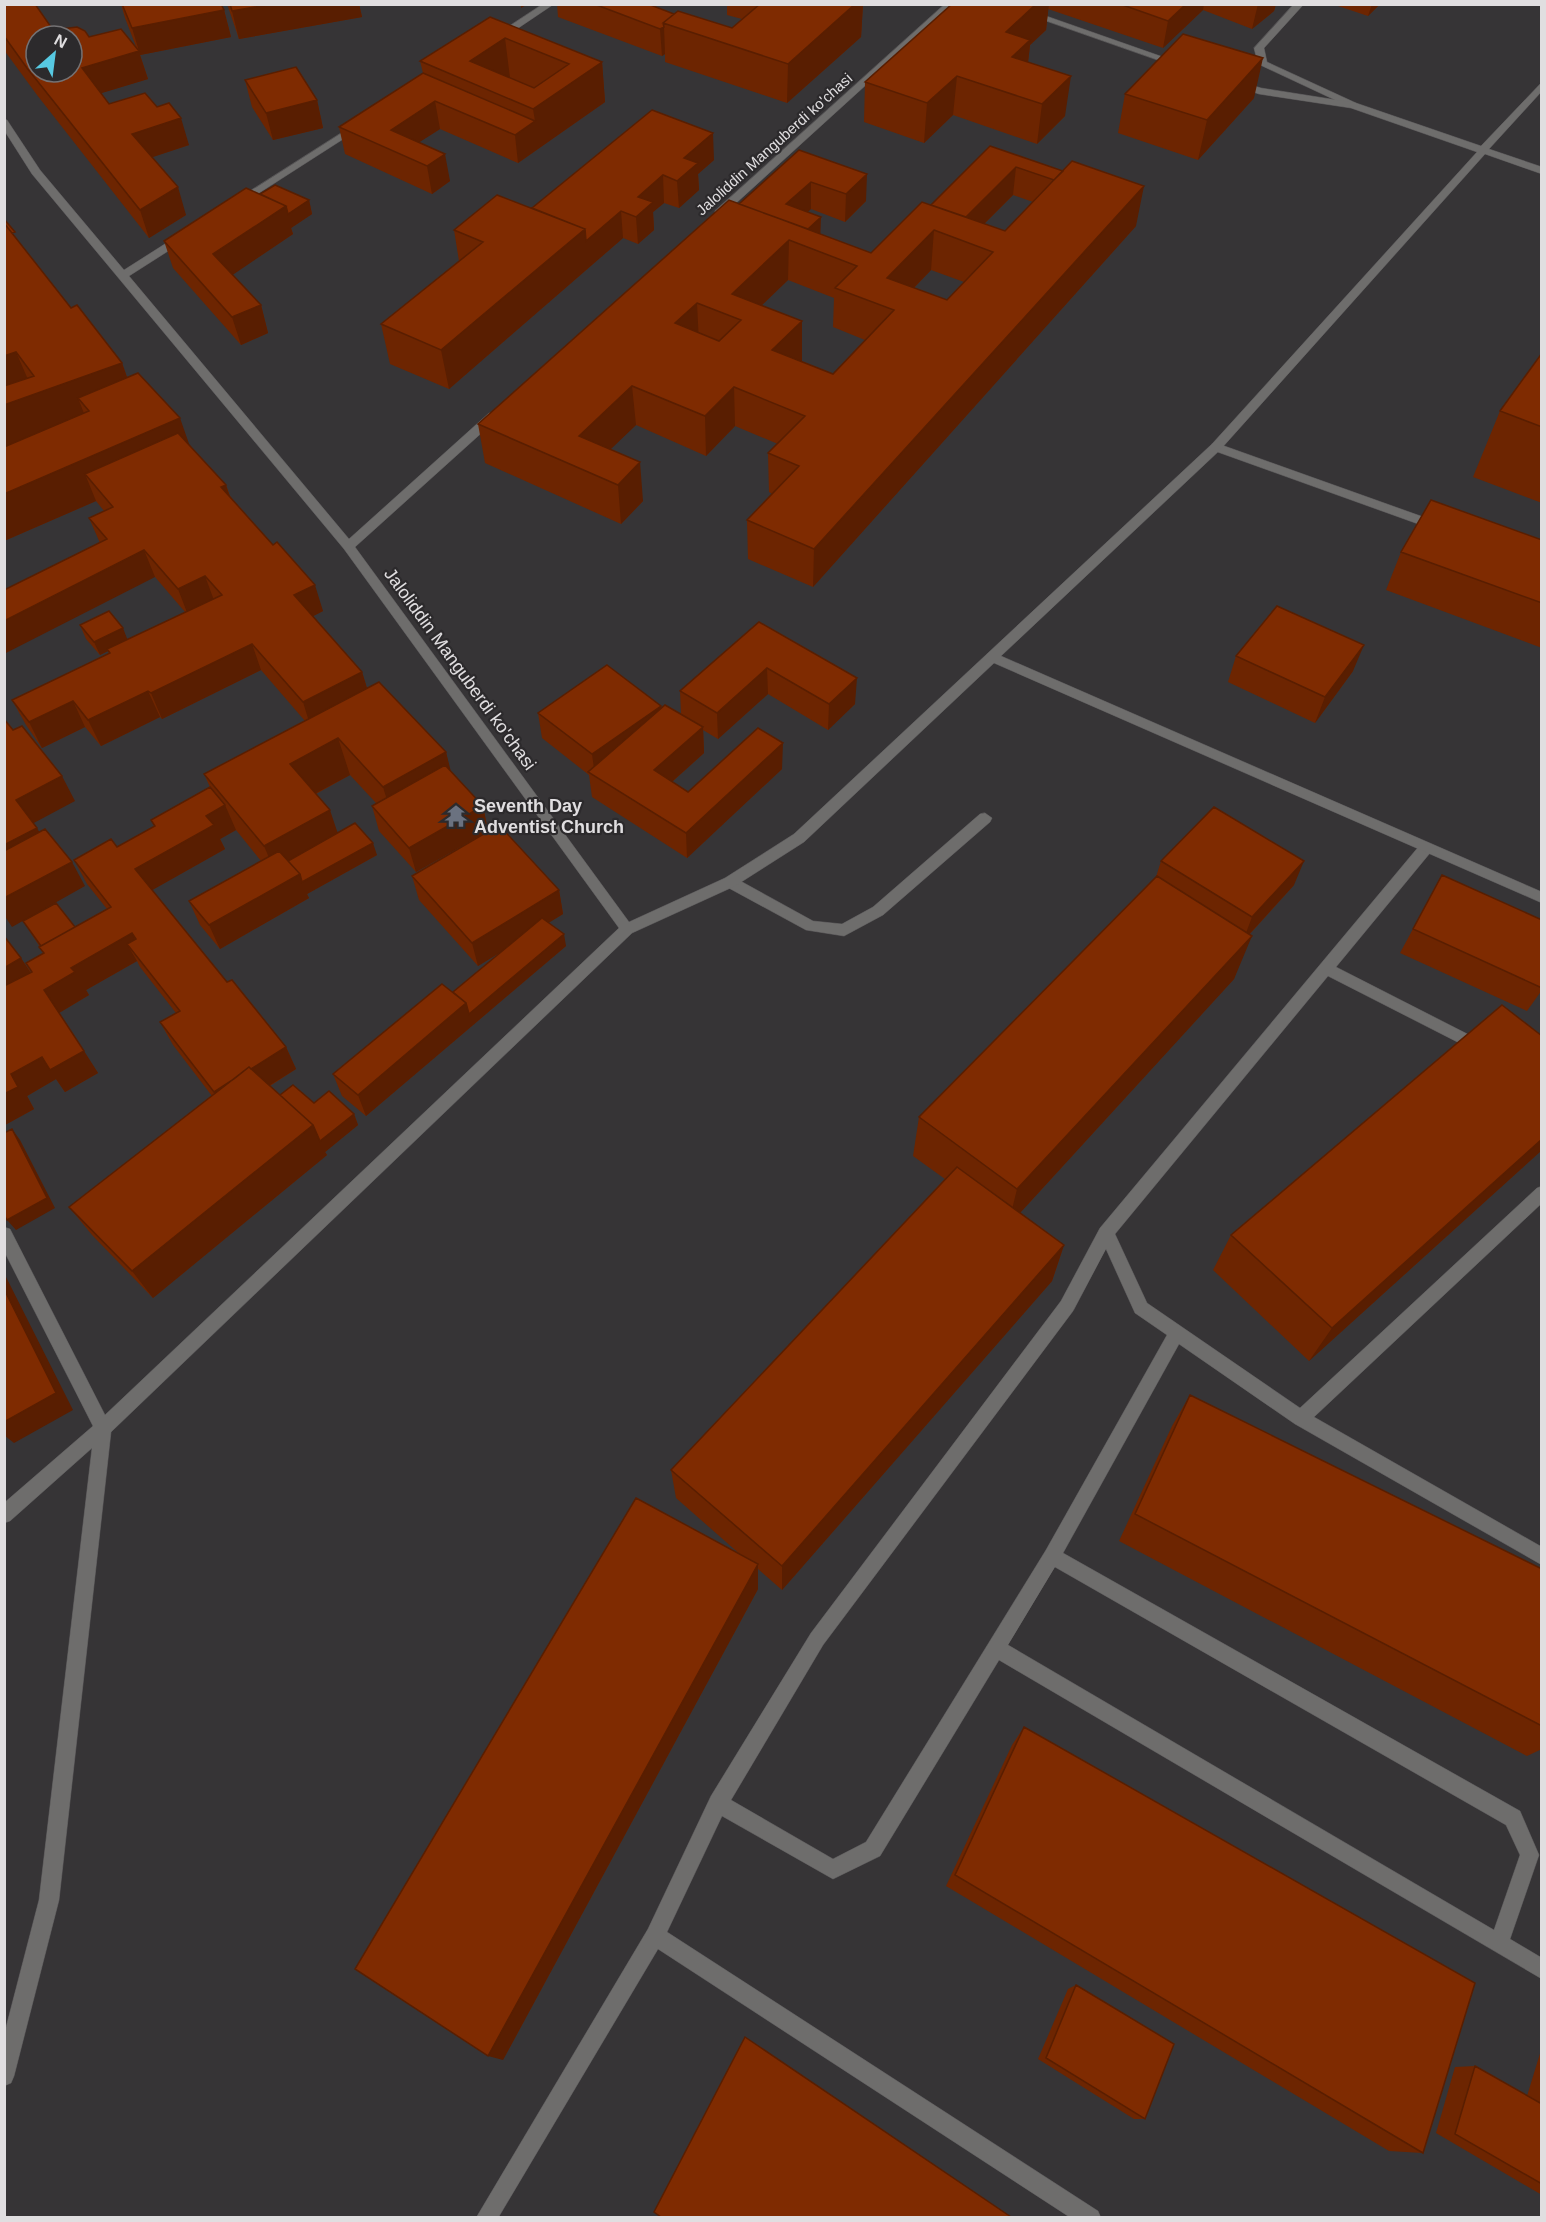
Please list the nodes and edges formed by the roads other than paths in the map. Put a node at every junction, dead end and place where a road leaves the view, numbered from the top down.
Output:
1 (550, 4) edge
2 (951, 4) edge
3 (1002, 4) edge
4 (1300, 4) edge
5 (490, 42) edge
6 (1193, 69) edge
7 (1226, 80) edge
8 (1542, 85) edge
9 (1353, 105) junction
10 (371, 118) edge
11 (4, 122) edge
12 (1483, 151) junction
13 (1542, 171) edge
14 (231, 207) edge
15 (712, 220) edge
16 (191, 232) edge
17 (122, 276) junction
18 (499, 411) edge
19 (1216, 447) junction
20 (1452, 531) edge
21 (348, 546) junction
22 (992, 657) junction
23 (985, 818) dead end
24 (1425, 849) junction
25 (730, 882) junction
26 (1542, 898) edge
27 (627, 929) junction
28 (1325, 968) junction
29 (1490, 1052) edge
30 (1542, 1193) edge
31 (1106, 1233) junction
32 (4, 1234) edge
33 (1177, 1332) junction
34 (1300, 1418) junction
35 (103, 1428) junction
36 (4, 1515) edge
37 (1052, 1556) junction
38 (1542, 1557) edge
39 (995, 1648) junction
40 (718, 1803) junction
41 (655, 1936) junction
42 (1499, 1944) junction
43 (1542, 1970) edge
44 (4, 2076) edge
45 (486, 2217) edge
46 (1091, 2217) edge

1 - 5 street
2 - 15 street, Jaloliddin Manguberdi ko'chasi
3 - 6 street
4 - 9 street
7 - 9 street
8 - 12 street
9 - 12 street
10 - 14 street
11 - 17 street, Jaloliddin Manguberdi ko'chasi
12 - 13 street
12 - 19 street
16 - 17 street
17 - 21 street, Jaloliddin Manguberdi ko'chasi
18 - 21 street
19 - 20 street
19 - 22 street
21 - 27 street, Jaloliddin Manguberdi ko'chasi
22 - 24 street
22 - 25 street
23 - 25 street
24 - 26 street
24 - 28 street
25 - 27 street
27 - 35 street
28 - 29 street
28 - 31 street
30 - 34 street
31 - 33 street
31 - 40 street
32 - 35 street
33 - 34 street
33 - 37 street
34 - 38 street
35 - 36 street
35 - 44 street
37 - 39 street
37 - 42 street
39 - 40 street
39 - 42 street
40 - 41 street
41 - 45 street
41 - 46 street
42 - 43 street

